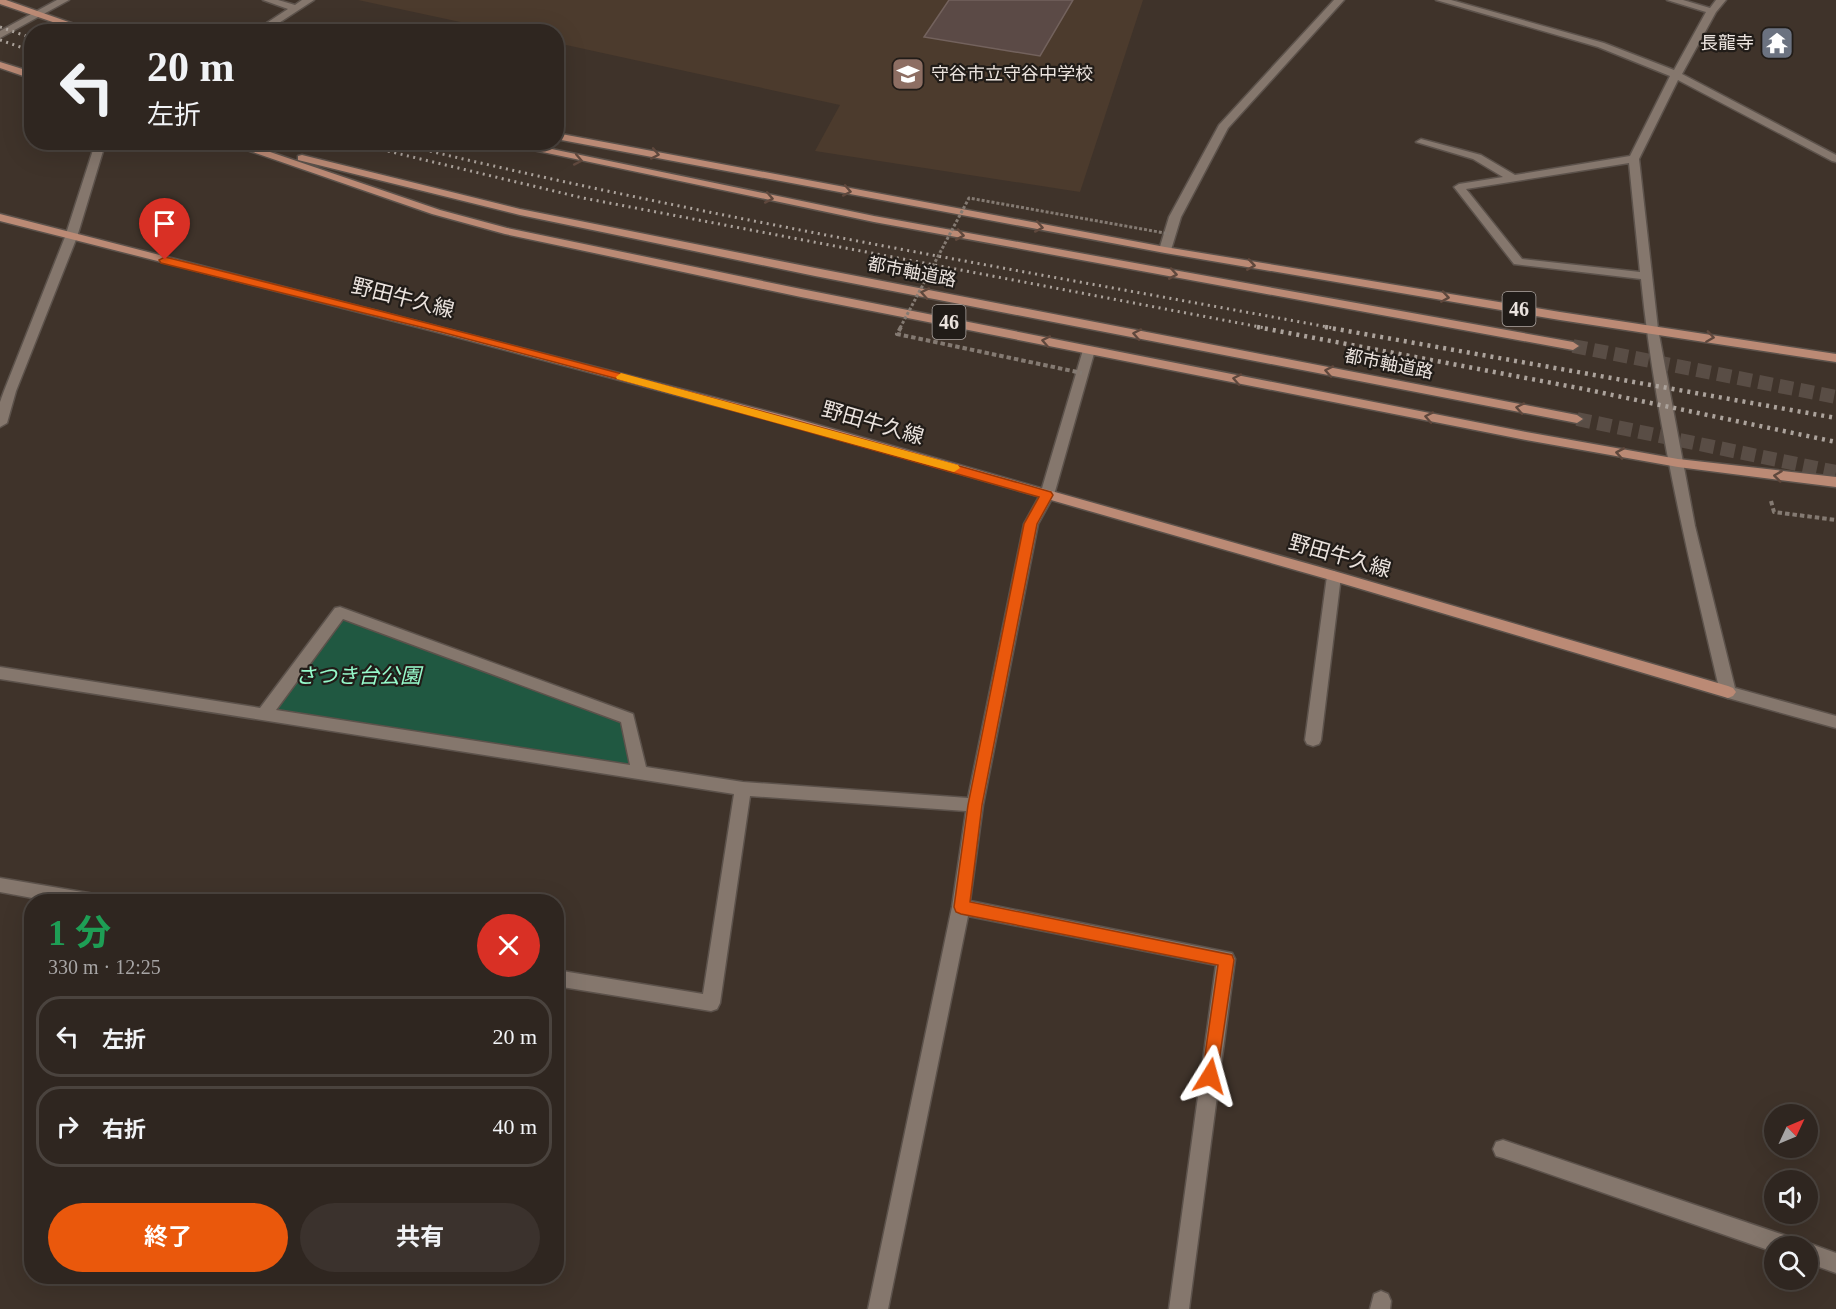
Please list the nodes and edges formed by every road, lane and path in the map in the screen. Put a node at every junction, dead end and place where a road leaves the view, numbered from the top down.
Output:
1 (64, 0) edge
2 (268, 0) edge
3 (309, 0) edge
4 (1339, 0) edge
5 (1441, 0) edge
6 (1672, 0) edge
7 (1721, 0) edge
8 (0, 1) edge
9 (295, 8) junction
10 (1712, 11) junction
11 (38, 15) junction
12 (67, 24) edge
13 (270, 24) edge
14 (0, 35) edge
15 (0, 65) edge
16 (24, 73) edge
17 (1676, 75) junction
18 (564, 137) edge
19 (1421, 142) dead end
20 (98, 150) edge
21 (253, 150) edge
22 (273, 150) edge
23 (539, 150) edge
24 (1635, 159) junction
25 (1836, 159) edge
26 (1515, 178) junction
27 (0, 217) edge
28 (1170, 234) junction
29 (71, 237) junction
30 (1165, 250) junction
31 (1646, 276) junction
32 (1652, 329) junction
33 (1573, 346) tunnel mouth
34 (1089, 350) junction
35 (1836, 358) edge
36 (1082, 373) junction
37 (5, 394) edge
38 (1577, 419) tunnel mouth
39 (0, 423) edge
40 (1678, 463) junction
41 (1836, 482) edge
42 (1047, 495) junction
43 (1774, 512) dead end
44 (1836, 520) edge
45 (1334, 576) junction
46 (0, 673) edge
47 (1728, 692) junction
48 (264, 714) junction
49 (1836, 722) edge
50 (1313, 740) dead end
51 (639, 772) junction
52 (743, 789) junction
53 (975, 805) junction
54 (0, 885) edge
55 (53, 894) edge
56 (961, 907) junction
57 (564, 979) edge
58 (1503, 1149) dead end
59 (1764, 1238) edge
60 (1818, 1257) edge
61 (1836, 1263) edge
62 (878, 1309) edge
63 (1179, 1309) edge

1 - 11 street
2 - 9 street
3 - 9 street
4 - 28 street
5 - 17 street
6 - 10 street
7 - 10 street
8 - 11 main road
9 - 13 street
10 - 17 street
11 - 12 main road
11 - 14 street
15 - 16 main road
17 - 24 street
17 - 25 street
18 -> 30 main road, 46
19 - 26 street
20 - 29 street
34 -> 21 main road, 46
38 -> 22 main road, 都市軸道路 / 46
23 -> 33 main road, 46
24 - 26 street
24 - 31 street
26 - 31 street
27 - 29 main road, 野田牛久線
28 - 30 street
28 - 36 path, bridge
29 - 37 street
29 - 42 main road, 野田牛久線
30 -> 32 main road, 46
31 - 32 street
32 -> 35 main road, 46
32 - 40 street
34 - 36 street
40 -> 34 main road, 46
36 - 42 street
37 - 39 street
41 -> 40 main road, 46
40 - 47 street
42 - 45 main road, 野田牛久線
42 - 53 street
43 - 44 path
45 - 47 main road, 野田牛久線
45 - 50 street
46 - 48 street
47 - 49 street
48 - 51 street
48 - 51 street
51 - 52 street
52 - 53 street
52 - 57 street
53 - 56 street
54 - 55 street
56 - 62 street
56 - 63 street
58 - 59 street
60 - 61 street

